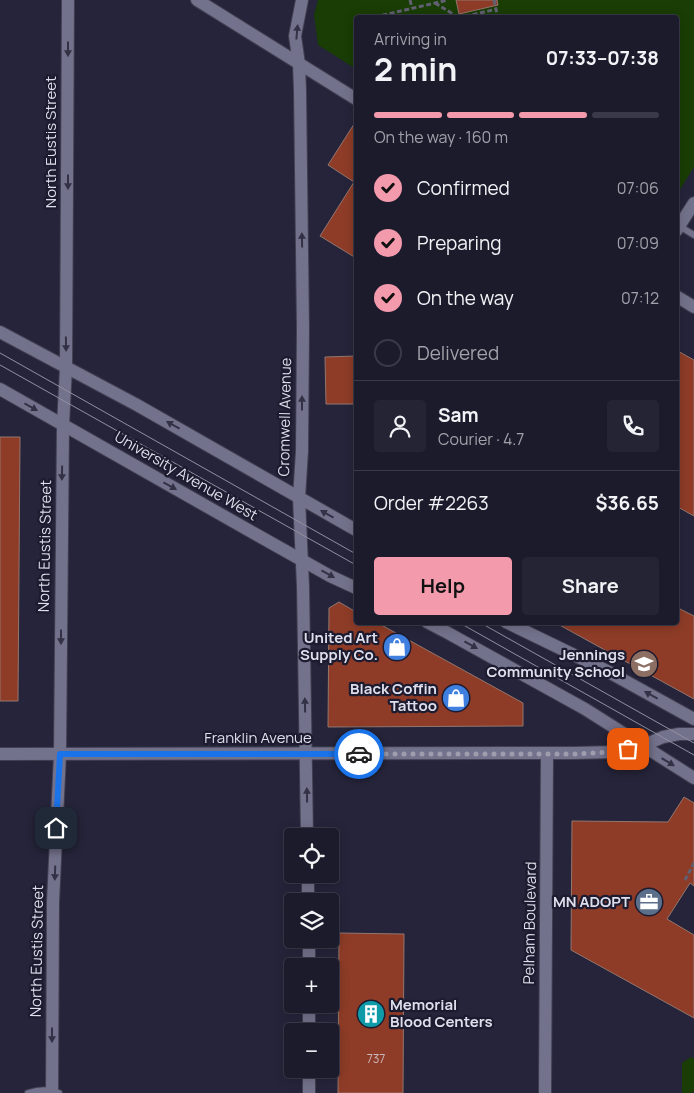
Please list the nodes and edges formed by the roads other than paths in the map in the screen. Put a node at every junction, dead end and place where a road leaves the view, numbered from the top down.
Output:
1 (68, 0) edge
2 (197, 0) edge
3 (302, 0) edge
4 (299, 64) junction
5 (354, 98) edge
6 (694, 203) edge
7 (679, 226) edge
8 (679, 228) edge
9 (694, 235) edge
10 (679, 298) edge
11 (694, 307) edge
12 (0, 332) edge
13 (66, 368) junction
14 (0, 389) edge
15 (63, 425) junction
16 (299, 498) junction
17 (354, 529) edge
18 (301, 558) junction
19 (354, 587) edge
20 (434, 625) edge
21 (512, 625) edge
22 (694, 719) edge
23 (694, 734) edge
24 (642, 746) junction
25 (0, 754) edge
26 (60, 754) junction
27 (306, 754) junction
28 (547, 754) junction
29 (694, 778) edge
30 (307, 828) edge
31 (309, 1078) edge
32 (54, 1092) edge
33 (28, 1093) edge
34 (309, 1093) edge
35 (545, 1093) edge

1 -> 13 main road, North Eustis Street
2 - 4 main road
4 -> 3 main road, Cromwell Avenue
4 - 5 main road
16 -> 4 main road, Cromwell Avenue
6 - 7 main road
8 - 9 lane
10 - 11 main road
12 - 13 main road
13 - 15 main road, North Eustis Street
16 -> 13 main road
14 -> 15 main road, University Avenue West
15 -> 18 main road, University Avenue West
15 -> 26 main road, North Eustis Street
17 -> 16 main road
16 - 18 main road, Cromwell Avenue
18 -> 19 main road, University Avenue West
27 -> 18 main road, Cromwell Avenue
20 -> 24 main road
22 -> 21 main road
23 - 24 main road, Franklin Avenue
24 - 28 main road, Franklin Avenue
24 -> 29 main road
25 - 26 main road, Franklin Avenue
26 - 27 main road, Franklin Avenue
26 -> 32 main road, North Eustis Street
27 - 28 main road, Franklin Avenue
30 -> 27 main road, Cromwell Avenue
28 - 35 main road, Pelham Boulevard
31 - 34 main road
32 - 33 lane

